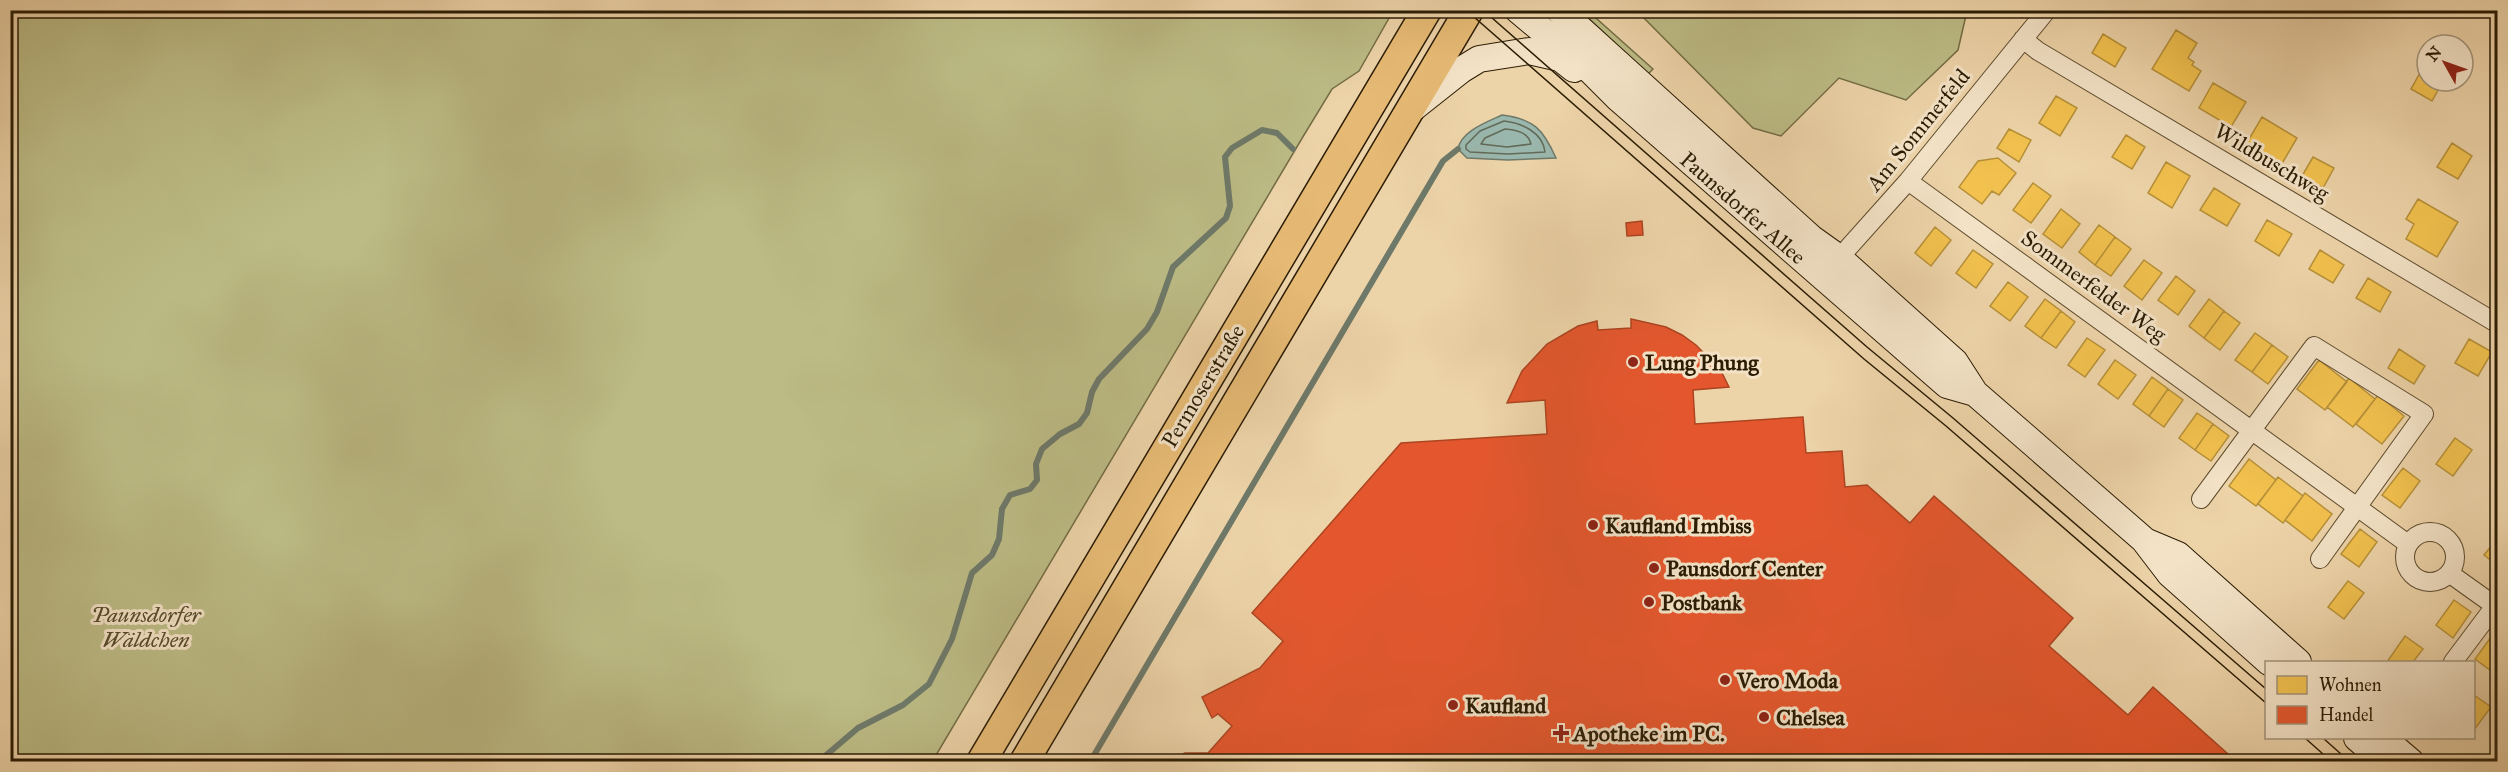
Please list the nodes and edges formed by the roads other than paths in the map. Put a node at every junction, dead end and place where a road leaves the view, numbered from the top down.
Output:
1 (1427, 10) edge
2 (1469, 10) edge
3 (1518, 10) edge
4 (1559, 10) edge
5 (2047, 10) edge
6 (2023, 39) junction
7 (1618, 99) junction
8 (1410, 110) junction
9 (1908, 181) junction
10 (1831, 267) junction
11 (2498, 324) edge
12 (2252, 431) junction
13 (2201, 499) dead end
14 (2357, 507) junction
15 (2144, 540) junction
16 (2408, 544) junction
17 (2320, 559) dead end
18 (2449, 573) junction
19 (2496, 605) edge
20 (2267, 661) edge
21 (2296, 661) edge
22 (2454, 661) edge
23 (2358, 739) edge
24 (2384, 739) edge
25 (981, 762) edge
26 (1024, 762) edge
27 (2385, 762) edge
28 (2411, 762) edge

1 - 25 main road, Permoserstraße
2 - 8 main road, Permoserstraße
3 - 7 main road, Paunsdorfer Allee
4 - 10 main road, Paunsdorfer Allee
5 - 6 street, Am Sommerfeld
6 - 9 street, Am Sommerfeld
6 - 11 street, Wildbuschweg
7 - 8 main road
7 - 10 main road, Paunsdorfer Allee
8 - 26 main road, Permoserstraße
9 - 10 street, Am Sommerfeld
9 - 12 street, Sommerfelder Weg
10 - 15 main road, Paunsdorfer Allee
12 - 13 street
12 - 14 street, Sommerfelder Weg
12 - 14 street
14 - 16 street, Sommerfelder Weg
14 - 17 street
15 - 20 main road, Paunsdorfer Allee
15 - 21 main road, Paunsdorfer Allee
16 - 18 street
16 - 18 street
18 - 19 street
19 - 22 street
23 - 27 main road
24 - 28 main road

